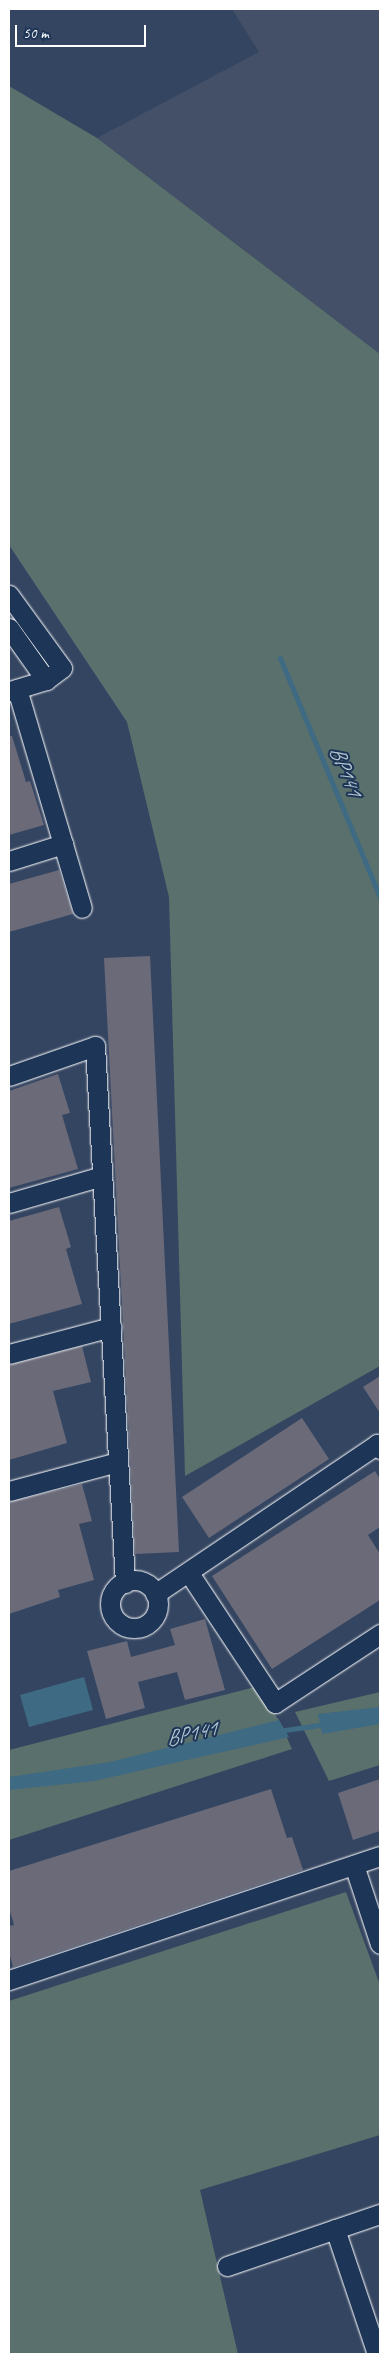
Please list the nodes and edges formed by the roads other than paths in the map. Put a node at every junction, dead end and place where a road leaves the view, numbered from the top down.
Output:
1 (9, 594) edge
2 (9, 628) edge
3 (46, 680) junction
4 (13, 690) edge
5 (63, 844) junction
6 (9, 860) edge
7 (82, 908) dead end
8 (9, 1076) edge
9 (102, 1176) junction
10 (9, 1203) edge
11 (111, 1327) junction
12 (9, 1354) edge
13 (380, 1449) edge
14 (117, 1462) junction
15 (9, 1491) edge
16 (189, 1573) junction
17 (125, 1583) junction
18 (155, 1594) junction
19 (380, 1634) edge
20 (380, 1856) edge
21 (354, 1865) junction
22 (380, 1944) edge
23 (9, 1980) edge
24 (380, 2214) edge
25 (335, 2229) junction
26 (227, 2266) dead end
27 (377, 2354) edge

1 - 3 street
2 - 3 street
3 - 4 street
4 - 5 street
5 - 6 street
5 - 7 street
8 - 9 street
9 - 10 street
9 - 11 street
11 - 12 street
11 - 14 street
13 - 16 street
14 - 15 street
14 - 17 street
16 - 18 street
16 - 19 street
17 - 18 street
17 - 18 street
20 - 21 street
21 - 22 street
21 - 23 street
24 - 25 street
25 - 26 street
25 - 27 street

